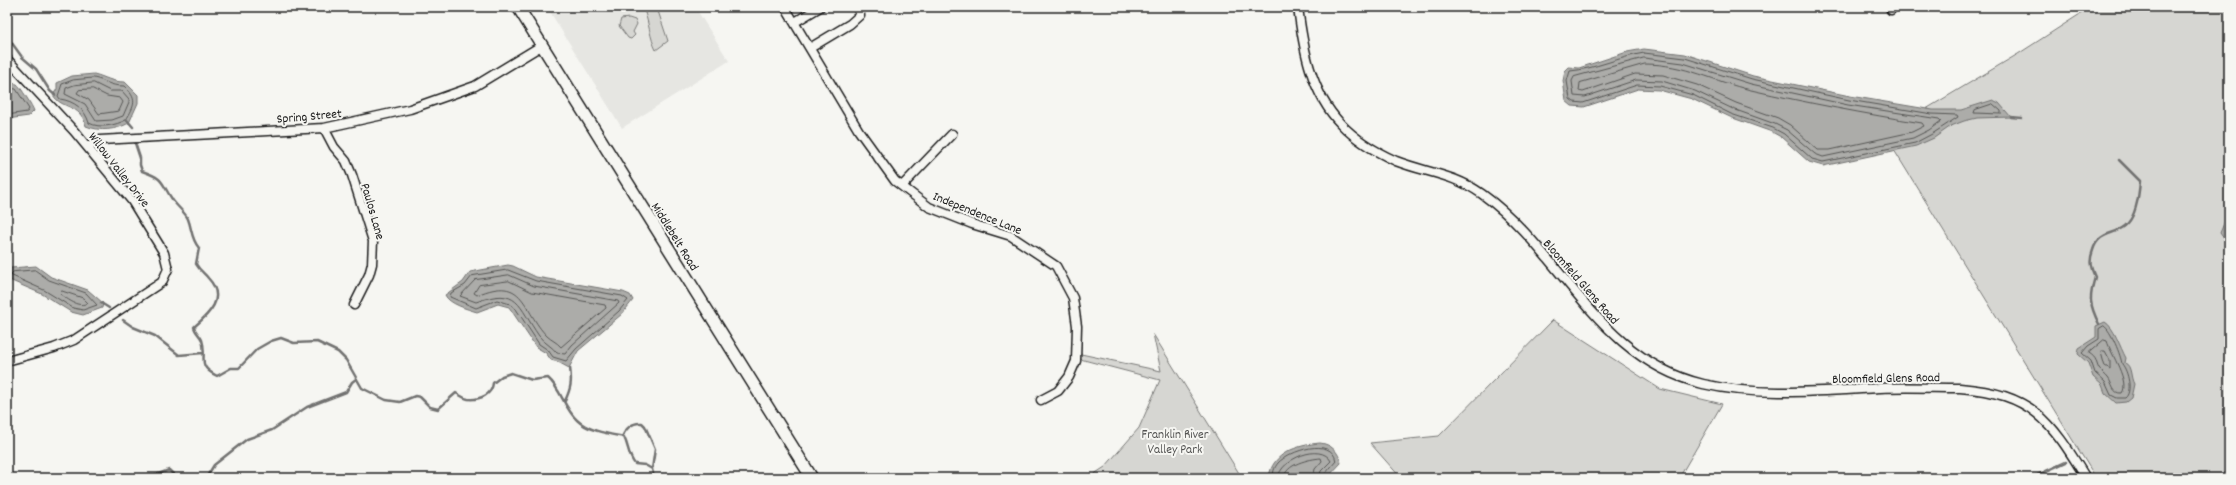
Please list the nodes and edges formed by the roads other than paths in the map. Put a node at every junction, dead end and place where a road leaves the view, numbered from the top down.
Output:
1 (518, 7) edge
2 (786, 7) edge
3 (820, 7) edge
4 (858, 7) edge
5 (1298, 7) edge
6 (795, 22) junction
7 (541, 46) junction
8 (810, 48) junction
9 (7, 59) edge
10 (324, 128) junction
11 (952, 134) dead end
12 (88, 147) junction
13 (902, 186) junction
14 (354, 305) dead end
15 (7, 361) edge
16 (1041, 400) dead end
17 (812, 478) edge
18 (2086, 478) edge

1 - 7 street, Middlebelt Road
2 - 6 street, Independence Lane
3 - 6 street
4 - 8 street
5 - 18 street, Bloomfield Glens Road
6 - 8 street, Independence Lane
7 - 10 street, Spring Street
7 - 17 street, Middlebelt Road
8 - 13 street, Independence Lane
9 - 12 street, Willow Valley Drive
10 - 12 street, Spring Street
10 - 14 street, Paulos Lane
11 - 13 street
12 - 15 street, Willow Valley Drive
13 - 16 street, Independence Lane

